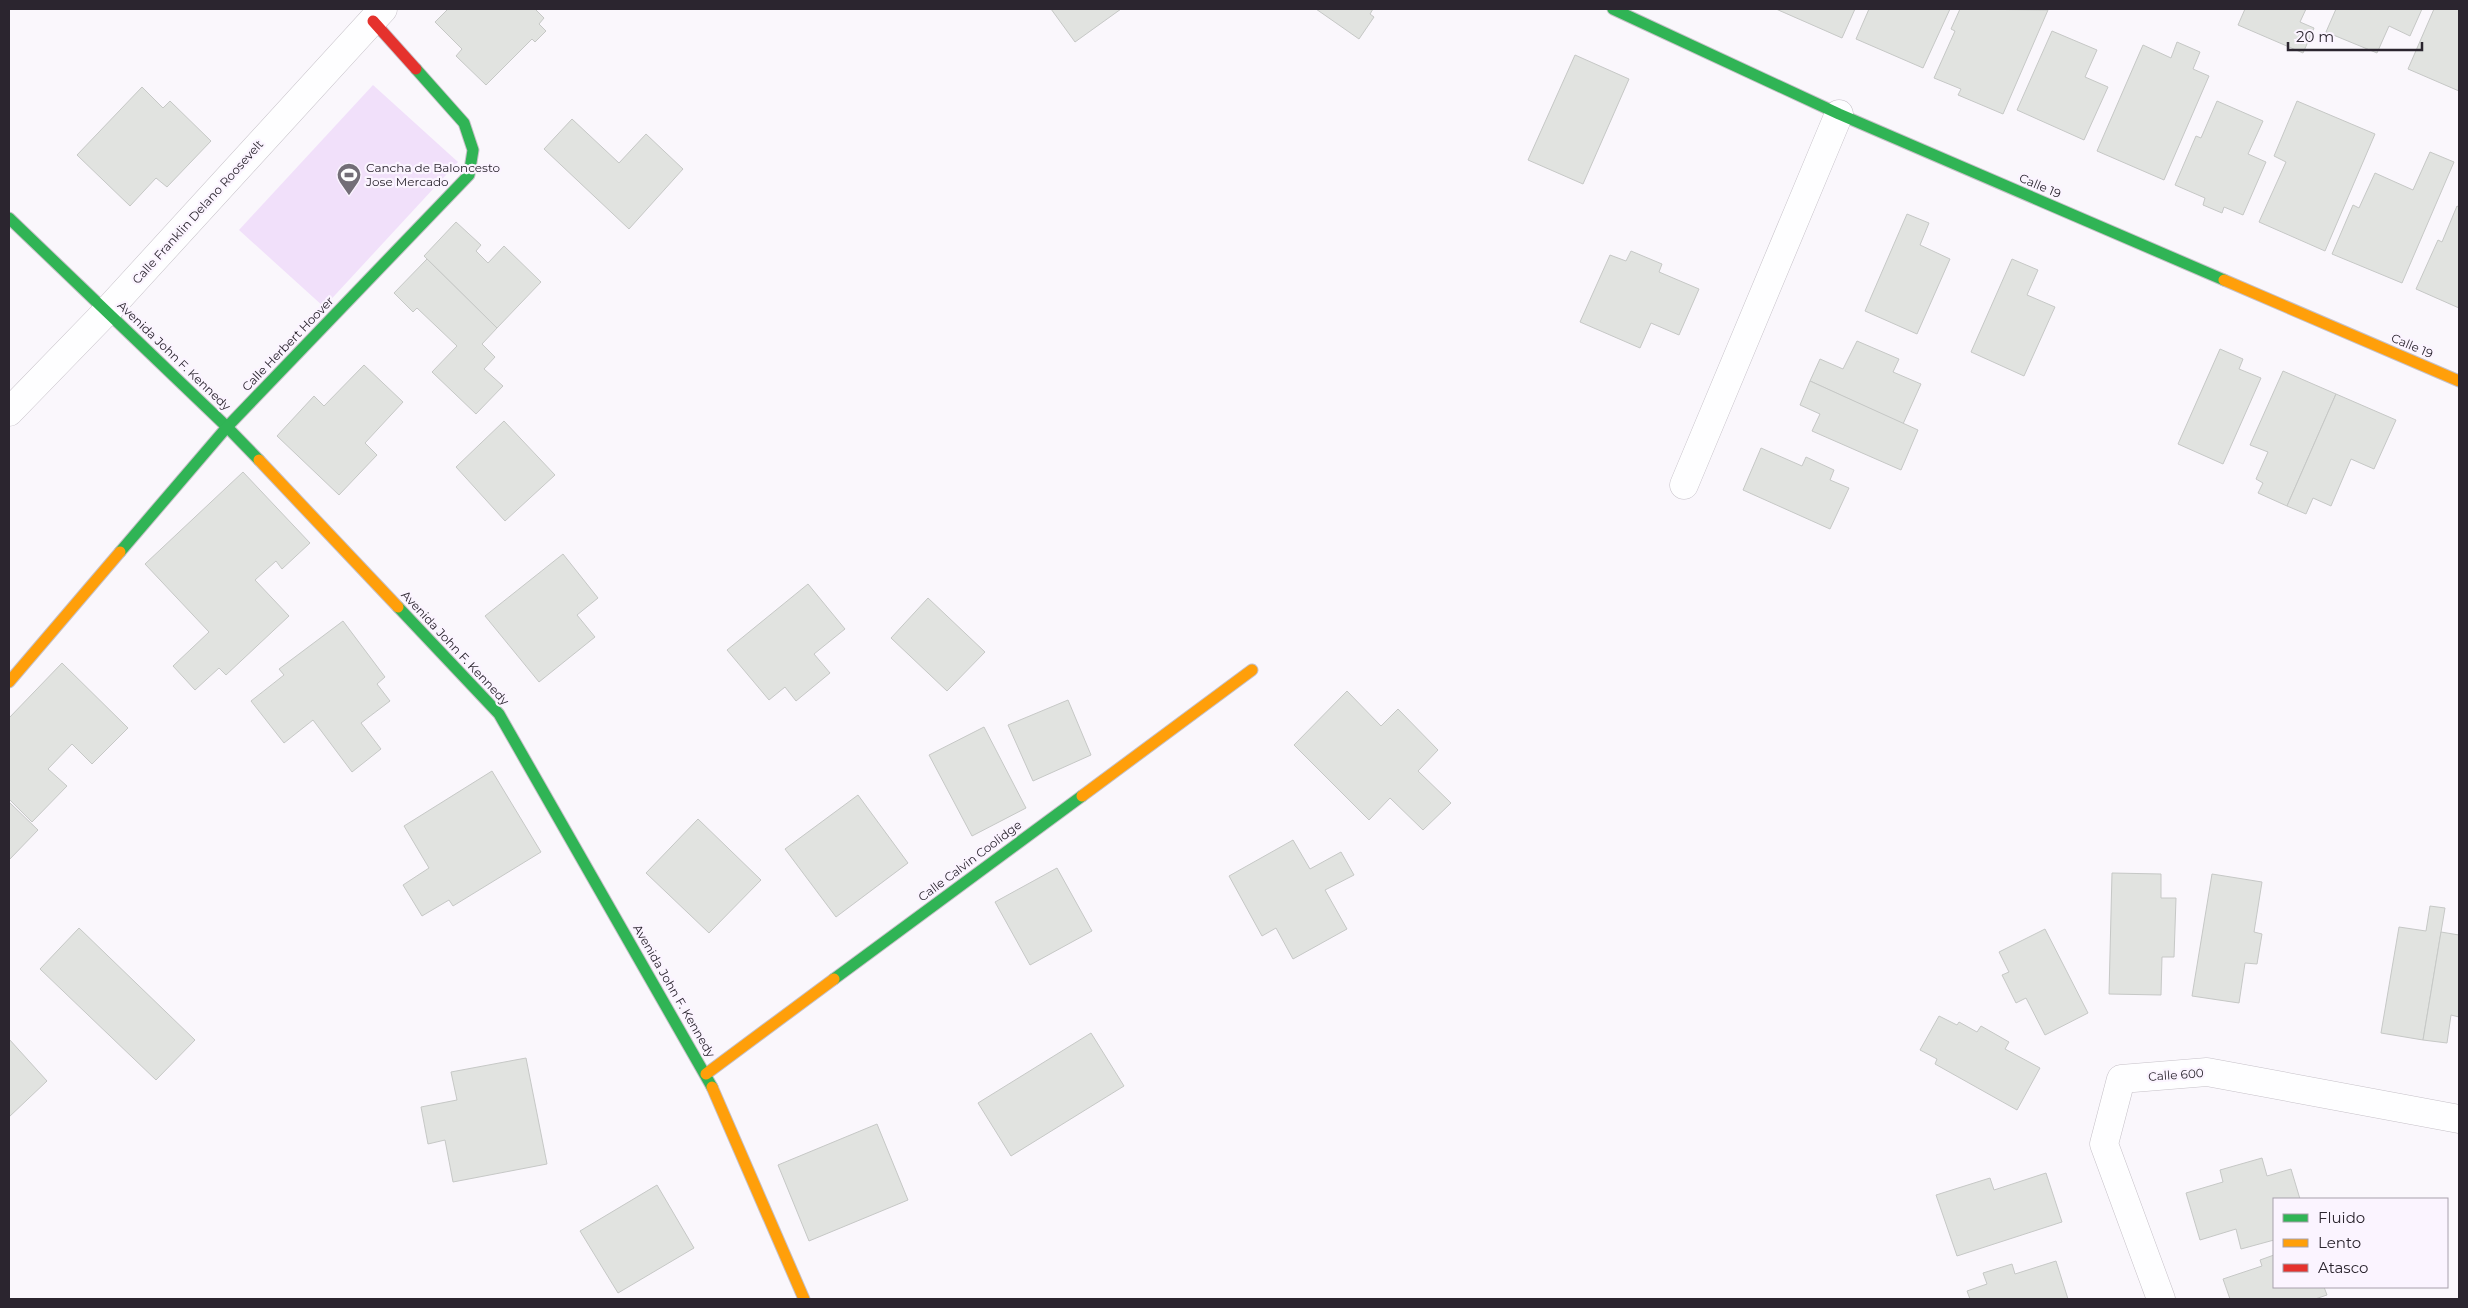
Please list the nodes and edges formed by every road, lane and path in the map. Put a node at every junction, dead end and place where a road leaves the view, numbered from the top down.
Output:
1 (1613, 9) edge
2 (378, 15) edge
3 (1839, 114) junction
4 (9, 218) edge
5 (107, 311) junction
6 (2459, 381) edge
7 (9, 412) edge
8 (227, 427) junction
9 (1684, 486) dead end
10 (1252, 670) dead end
11 (9, 682) edge
12 (706, 1074) junction
13 (2459, 1119) edge
14 (804, 1299) edge
15 (2161, 1299) edge

1 - 3 street, Calle 19
2 - 5 street, Calle Franklin Delano Roosevelt
2 - 8 street, Calle Herbert Hoover
3 - 6 street, Calle 19
3 - 9 street
4 - 5 street, Avenida John F. Kennedy
5 - 7 street, Calle Franklin Delano Roosevelt
5 - 8 street, Avenida John F. Kennedy
8 - 11 street, Calle Herbert Hoover
8 - 12 street, Avenida John F. Kennedy
10 - 12 street, Calle Calvin Coolidge
12 - 14 street, Avenida John F. Kennedy
13 - 15 street, Calle 600

